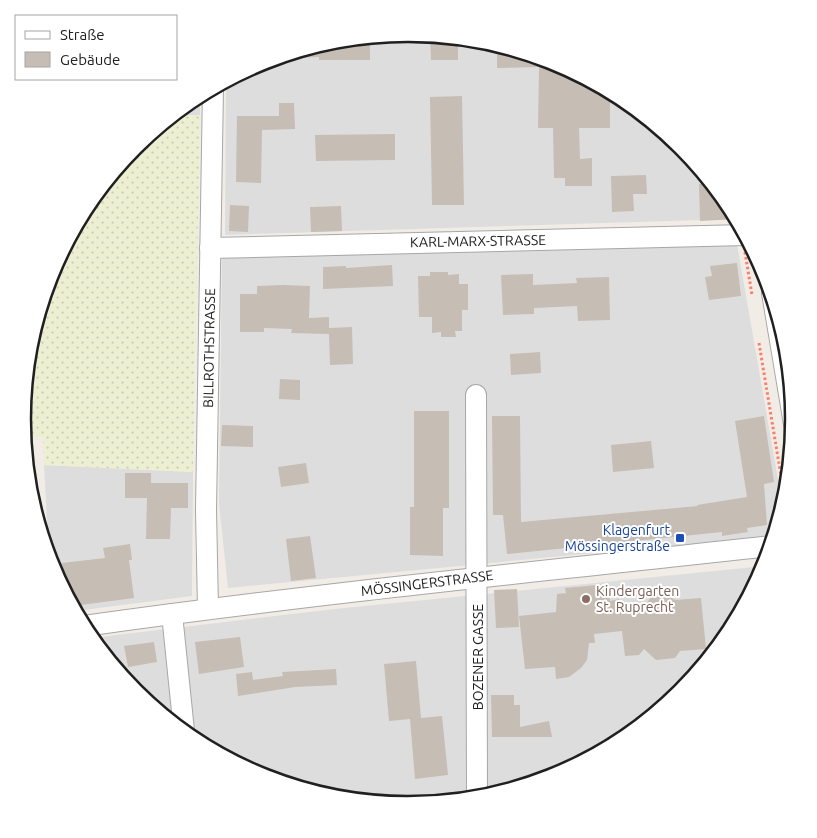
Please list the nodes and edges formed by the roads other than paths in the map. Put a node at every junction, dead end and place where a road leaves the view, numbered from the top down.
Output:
1 (213, 96) edge
2 (742, 242) edge
3 (210, 248) junction
4 (476, 395) dead end
5 (763, 547) edge
6 (478, 577) junction
7 (208, 609) junction
8 (172, 614) junction
9 (92, 625) edge
10 (183, 721) edge
11 (478, 790) edge

1 - 3 street, BILLROTHSTRASSE
2 - 3 street, KARL-MARX-STRASSE
3 - 7 street, BILLROTHSTRASSE
4 - 6 street, BOZENER GASSE
5 - 6 street, MÖSSINGERSTRASSE
6 - 7 street, MÖSSINGERSTRASSE
6 - 11 street, BOZENER GASSE
7 - 8 street, MÖSSINGERSTRASSE
8 - 9 street, MÖSSINGERSTRASSE
8 - 10 street

